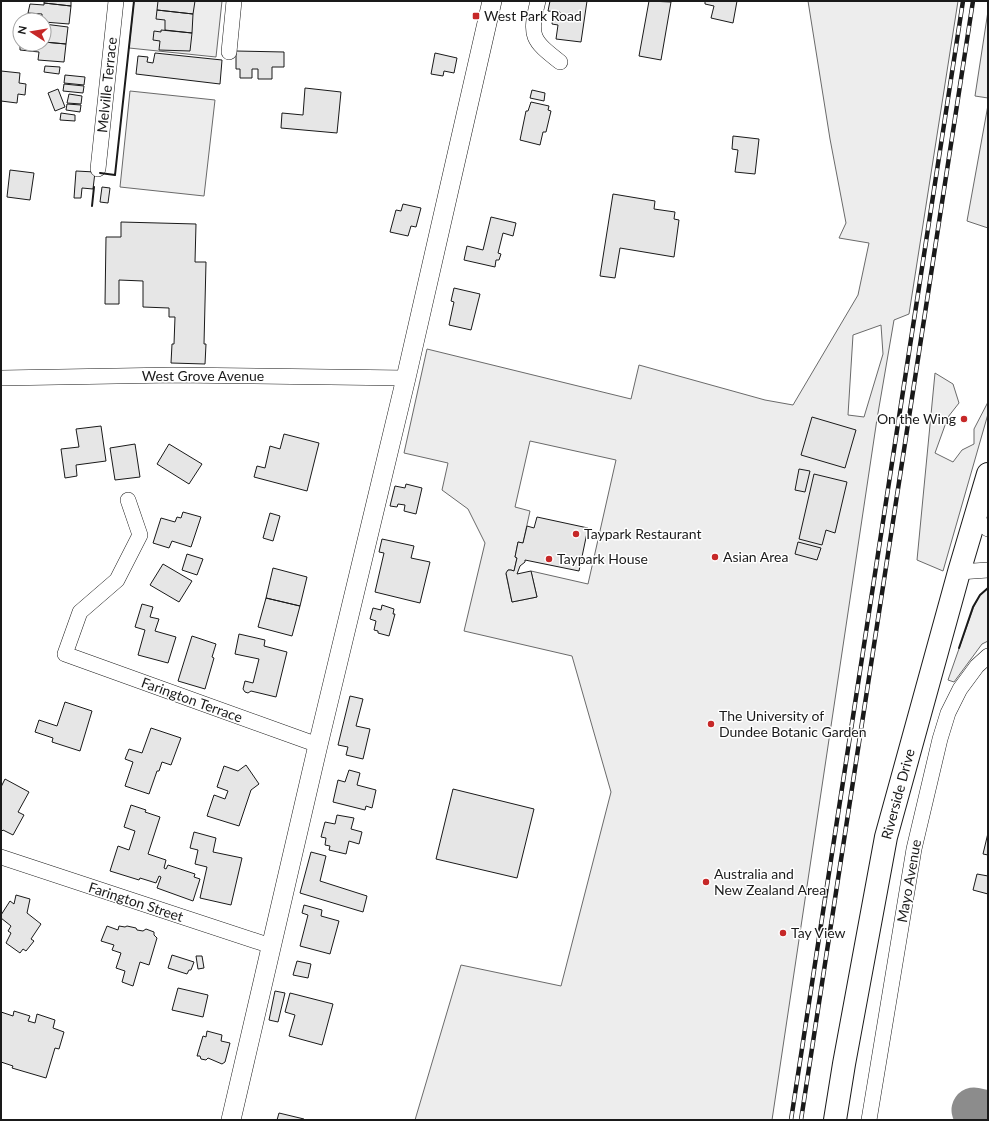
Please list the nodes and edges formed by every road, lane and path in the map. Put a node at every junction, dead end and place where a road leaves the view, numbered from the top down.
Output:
1 (116, 1) edge
2 (234, 1) edge
3 (492, 1) edge
4 (538, 1) edge
5 (229, 52) dead end
6 (560, 62) dead end
7 (98, 169) dead end
8 (1, 378) edge
9 (406, 378) junction
10 (988, 474) edge
11 (128, 500) dead end
12 (981, 524) edge
13 (988, 570) edge
14 (959, 572) junction
15 (988, 656) edge
16 (318, 745) junction
17 (1, 857) edge
18 (271, 946) junction
19 (231, 1120) edge
20 (836, 1120) edge
21 (869, 1120) edge

1 - 7 street, Melville Terrace
2 - 5 street
3 - 9 street
4 - 6 street
8 - 9 street, West Grove Avenue
9 - 16 street
10 - 12 main road, Riverside Drive
11 - 16 street, Farington Terrace
12 - 14 main road, Riverside Drive
13 - 14 street
14 - 20 main road, Riverside Drive
15 - 21 street, Mayo Avenue
16 - 18 street
17 - 18 street, Farington Street
18 - 19 street

